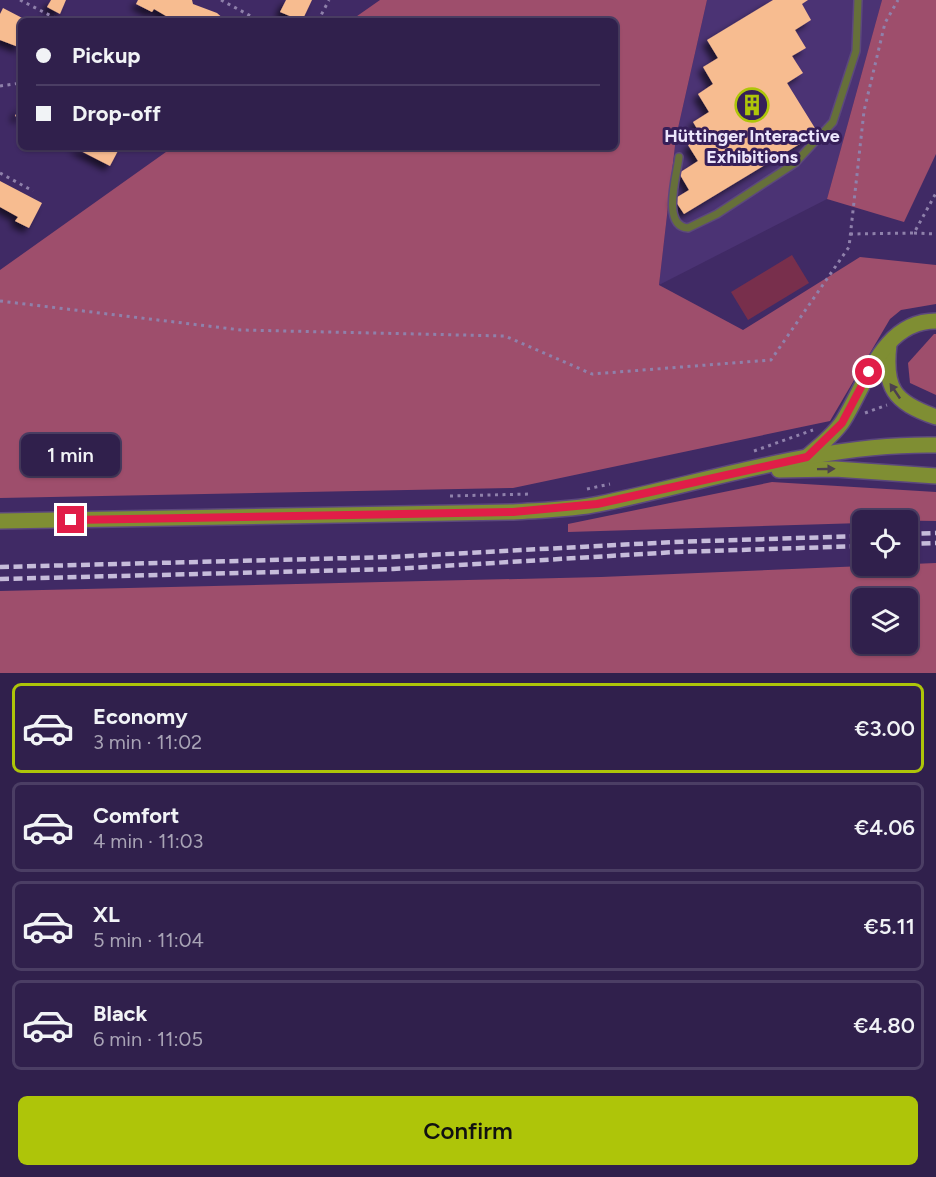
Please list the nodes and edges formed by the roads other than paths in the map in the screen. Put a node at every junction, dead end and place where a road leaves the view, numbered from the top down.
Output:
1 (858, 0) edge
2 (679, 157) dead end
3 (936, 321) edge
4 (889, 344) junction
5 (936, 417) edge
6 (936, 445) edge
7 (807, 457) junction
8 (746, 470) junction
9 (936, 476) edge
10 (0, 521) edge

1 - 2 lane
3 - 4 main road
5 -> 4 main road
4 - 7 main road
6 - 7 main road
7 - 8 main road
8 -> 9 main road
8 - 10 main road

